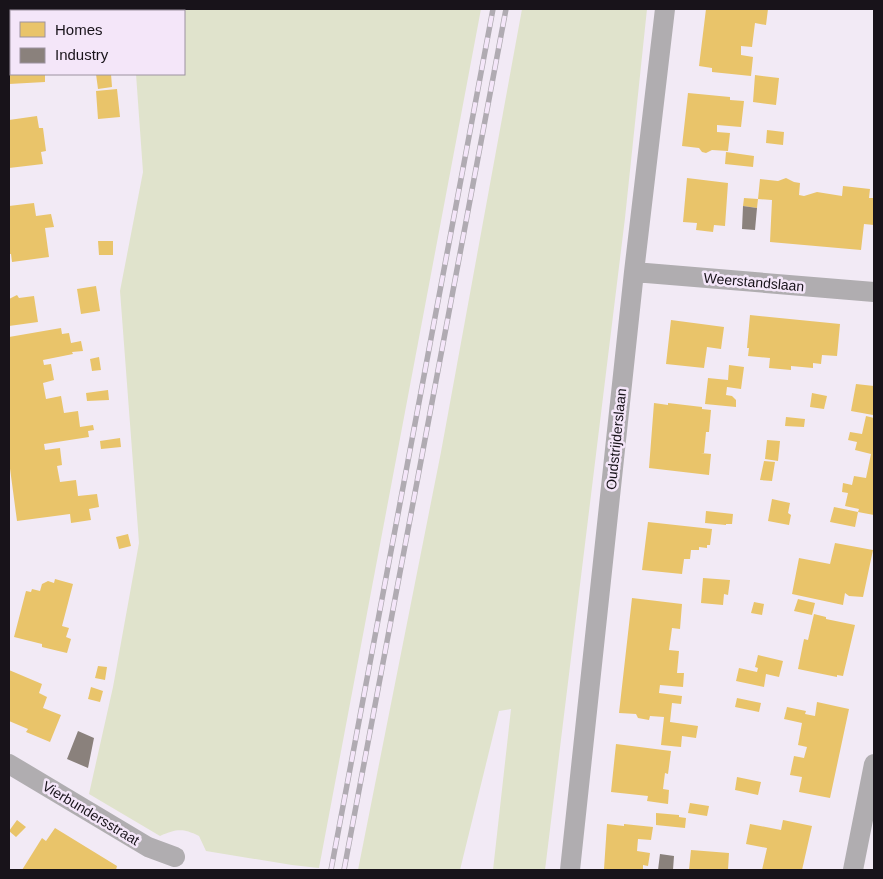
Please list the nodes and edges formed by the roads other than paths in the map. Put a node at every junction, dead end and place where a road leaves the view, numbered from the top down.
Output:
1 (665, 9) edge
2 (634, 272) junction
3 (874, 292) edge
4 (9, 764) edge
5 (874, 764) edge
6 (175, 857) dead end
7 (570, 870) edge
8 (853, 870) edge

1 - 2 street, Oudstrijderslaan
2 - 3 street, Weerstandslaan
2 - 7 street, Oudstrijderslaan
4 - 6 street, Vierbundersstraat
5 - 8 street

